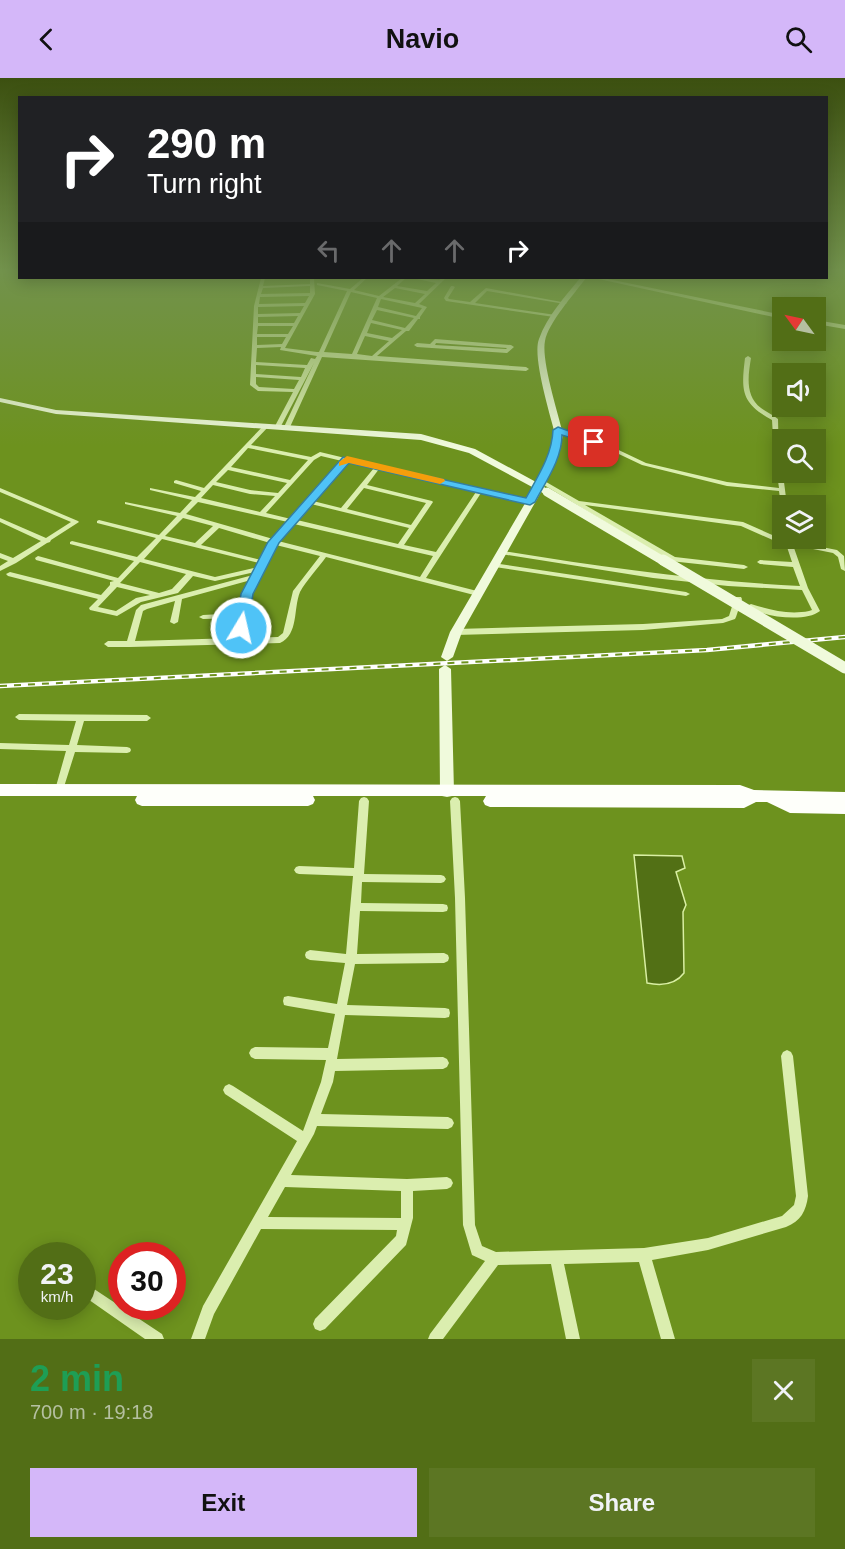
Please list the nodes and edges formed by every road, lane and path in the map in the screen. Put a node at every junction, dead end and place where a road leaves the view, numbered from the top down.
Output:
1 (255, 330) edge
2 (293, 330) edge
3 (330, 330) edge
4 (366, 330) edge
5 (406, 330) edge
6 (546, 330) edge
7 (364, 334) junction
8 (290, 335) junction
9 (254, 336) junction
10 (393, 340) junction
11 (285, 345) junction
12 (417, 345) dead end
13 (254, 346) junction
14 (431, 346) junction
15 (466, 348) junction
16 (318, 355) junction
17 (354, 356) junction
18 (372, 358) junction
19 (748, 358) dead end
20 (462, 362) junction
21 (254, 363) junction
22 (308, 367) junction
23 (254, 375) junction
24 (302, 379) junction
25 (296, 391) junction
26 (0, 400) edge
27 (267, 425) junction
28 (283, 426) junction
29 (558, 430) junction
30 (247, 446) junction
31 (312, 459) junction
32 (347, 459) junction
33 (378, 467) junction
34 (227, 468) junction
35 (176, 482) dead end
36 (291, 482) junction
37 (212, 483) junction
38 (362, 486) junction
39 (542, 487) junction
40 (152, 489) dead end
41 (205, 489) junction
42 (0, 490) edge
43 (480, 490) junction
44 (783, 490) junction
45 (279, 495) junction
46 (783, 495) edge
47 (196, 499) junction
48 (309, 502) junction
49 (530, 502) junction
50 (575, 502) junction
51 (127, 503) dead end
52 (343, 510) junction
53 (263, 513) junction
54 (181, 515) junction
55 (293, 519) junction
56 (0, 520) edge
57 (99, 522) dead end
58 (217, 526) junction
59 (413, 527) junction
60 (772, 535) edge
61 (160, 536) junction
62 (48, 541) junction
63 (274, 542) junction
64 (72, 543) dead end
65 (196, 546) junction
66 (400, 546) junction
67 (790, 549) edge
68 (826, 549) edge
69 (503, 553) junction
70 (0, 555) edge
71 (324, 555) junction
72 (438, 555) junction
73 (38, 558) dead end
74 (672, 559) junction
75 (137, 560) junction
76 (14, 561) junction
77 (760, 562) dead end
78 (495, 565) junction
79 (796, 565) junction
80 (260, 566) junction
81 (744, 567) dead end
82 (0, 569) edge
83 (845, 569) edge
84 (10, 574) dead end
85 (190, 574) junction
86 (254, 577) junction
87 (422, 579) junction
88 (115, 582) junction
89 (711, 583) junction
90 (804, 588) junction
91 (478, 594) junction
92 (686, 594) dead end
93 (159, 595) junction
94 (101, 597) junction
95 (179, 598) junction
96 (738, 598) junction
97 (243, 615) junction
98 (203, 617) dead end
99 (174, 622) dead end
100 (456, 632) junction
101 (239, 642) junction
102 (108, 644) dead end
103 (130, 644) junction
104 (845, 668) edge
105 (19, 717) dead end
106 (81, 718) junction
107 (147, 718) dead end
108 (0, 746) edge
109 (72, 747) junction
110 (127, 750) dead end
111 (845, 789) edge
112 (0, 790) edge
113 (59, 790) junction
114 (451, 796) junction
115 (768, 797) junction
116 (845, 798) edge
117 (0, 799) edge
118 (364, 801) junction
119 (845, 808) edge
120 (299, 870) dead end
121 (360, 875) junction
122 (441, 879) dead end
123 (357, 907) junction
124 (443, 908) dead end
125 (310, 956) dead end
126 (444, 958) dead end
127 (351, 959) junction
128 (288, 1001) dead end
129 (342, 1010) junction
130 (445, 1013) dead end
131 (255, 1053) dead end
132 (787, 1056) dead end
133 (332, 1059) junction
134 (443, 1063) dead end
135 (229, 1090) dead end
136 (314, 1120) junction
137 (448, 1123) dead end
138 (304, 1139) junction
139 (281, 1180) junction
140 (447, 1183) dead end
141 (407, 1185) junction
142 (258, 1222) junction
143 (406, 1224) junction
144 (644, 1255) junction
145 (556, 1257) junction
146 (495, 1259) junction
147 (96, 1297) edge
148 (320, 1324) dead end
149 (157, 1339) edge
150 (198, 1339) edge
151 (435, 1339) edge
152 (573, 1339) edge
153 (668, 1339) edge

1 - 9 street
2 - 8 street
3 - 16 street
4 - 7 street
5 - 10 street
6 - 29 main road
7 - 10 street
7 - 17 street
8 - 9 street
8 - 11 street
9 - 13 street
10 - 18 street
11 - 13 street
11 - 16 street
12 - 14 street
13 - 21 street
14 - 15 street
14 - 15 street
15 - 20 street
16 - 17 street
16 - 22 street
16 - 28 street
17 - 18 street
18 - 20 street
18 - 20 street
19 - 44 street
21 - 22 street
21 - 23 street
22 - 24 street
23 - 24 street
23 - 25 street
24 - 25 street
25 - 28 street
26 - 27 main road
27 - 28 main road
27 - 30 street
28 - 39 main road
29 - 39 main road
29 - 44 street
30 - 31 street
30 - 34 street
31 - 32 street
31 - 36 street
32 - 33 street
32 - 48 street
33 - 38 street
33 - 43 street
34 - 36 street
34 - 37 street
35 - 41 street
36 - 45 street
37 - 41 street
37 - 45 street
38 - 52 street
38 - 59 street
39 - 49 main road
39 - 50 street
39 - 104 main road, bridge
40 - 47 street
41 - 47 street
42 - 62 street
43 - 49 street
43 - 72 street
44 - 46 street
45 - 53 street
47 - 53 street
47 - 54 street
48 - 52 street
48 - 55 street
49 - 69 main road
50 - 60 street
50 - 74 street
51 - 54 street
52 - 59 street
53 - 55 street
54 - 58 street
54 - 61 street
55 - 63 street
55 - 66 street
56 - 62 street
57 - 61 street
58 - 63 street
58 - 65 street
59 - 66 street
61 - 65 street
61 - 75 street
62 - 76 street
63 - 71 street
63 - 80 street
64 - 75 street
65 - 80 street
66 - 72 street
67 - 79 street
68 - 83 street
69 - 78 main road
69 - 89 street
70 - 76 street
71 - 87 street
71 - 101 street
72 - 87 street
73 - 88 street
74 - 81 street
74 - 89 street
75 - 85 street
75 - 88 street
76 - 82 street
77 - 79 street
78 - 91 main road
78 - 92 street
79 - 90 street
80 - 85 street
80 - 86 street
84 - 94 street
85 - 93 street
86 - 95 street
86 - 97 street
87 - 91 street
88 - 93 street
88 - 94 street
89 - 90 street
89 - 96 street
90 - 96 street
91 - 100 main road
93 - 94 street
95 - 99 street
95 - 103 street
96 - 100 street
97 - 98 street
97 - 101 street
100 - 114 main road
101 - 103 street
102 - 103 street
105 - 106 street
106 - 107 street
106 - 109 street
108 - 109 street
109 - 110 street
109 - 113 street
111 - 115 highway
112 - 113 highway
113 - 114 highway
114 - 115 highway
114 - 118 highway
114 - 146 street
115 - 116 highway
115 - 119 highway
117 - 118 highway
118 - 121 street
120 - 121 street
121 - 122 street
121 - 123 street
123 - 124 street
123 - 127 street
125 - 127 street
126 - 127 street
127 - 129 street
128 - 129 street
129 - 130 street
129 - 133 street
131 - 133 street
132 - 144 street
133 - 134 street
133 - 136 street
135 - 138 street
136 - 137 street
136 - 138 street
138 - 139 street
139 - 141 street
139 - 142 street
140 - 141 street
141 - 143 street
142 - 143 street
142 - 150 street
143 - 148 street
144 - 145 street
144 - 153 street
145 - 146 street
145 - 152 street
146 - 151 street
147 - 149 street

